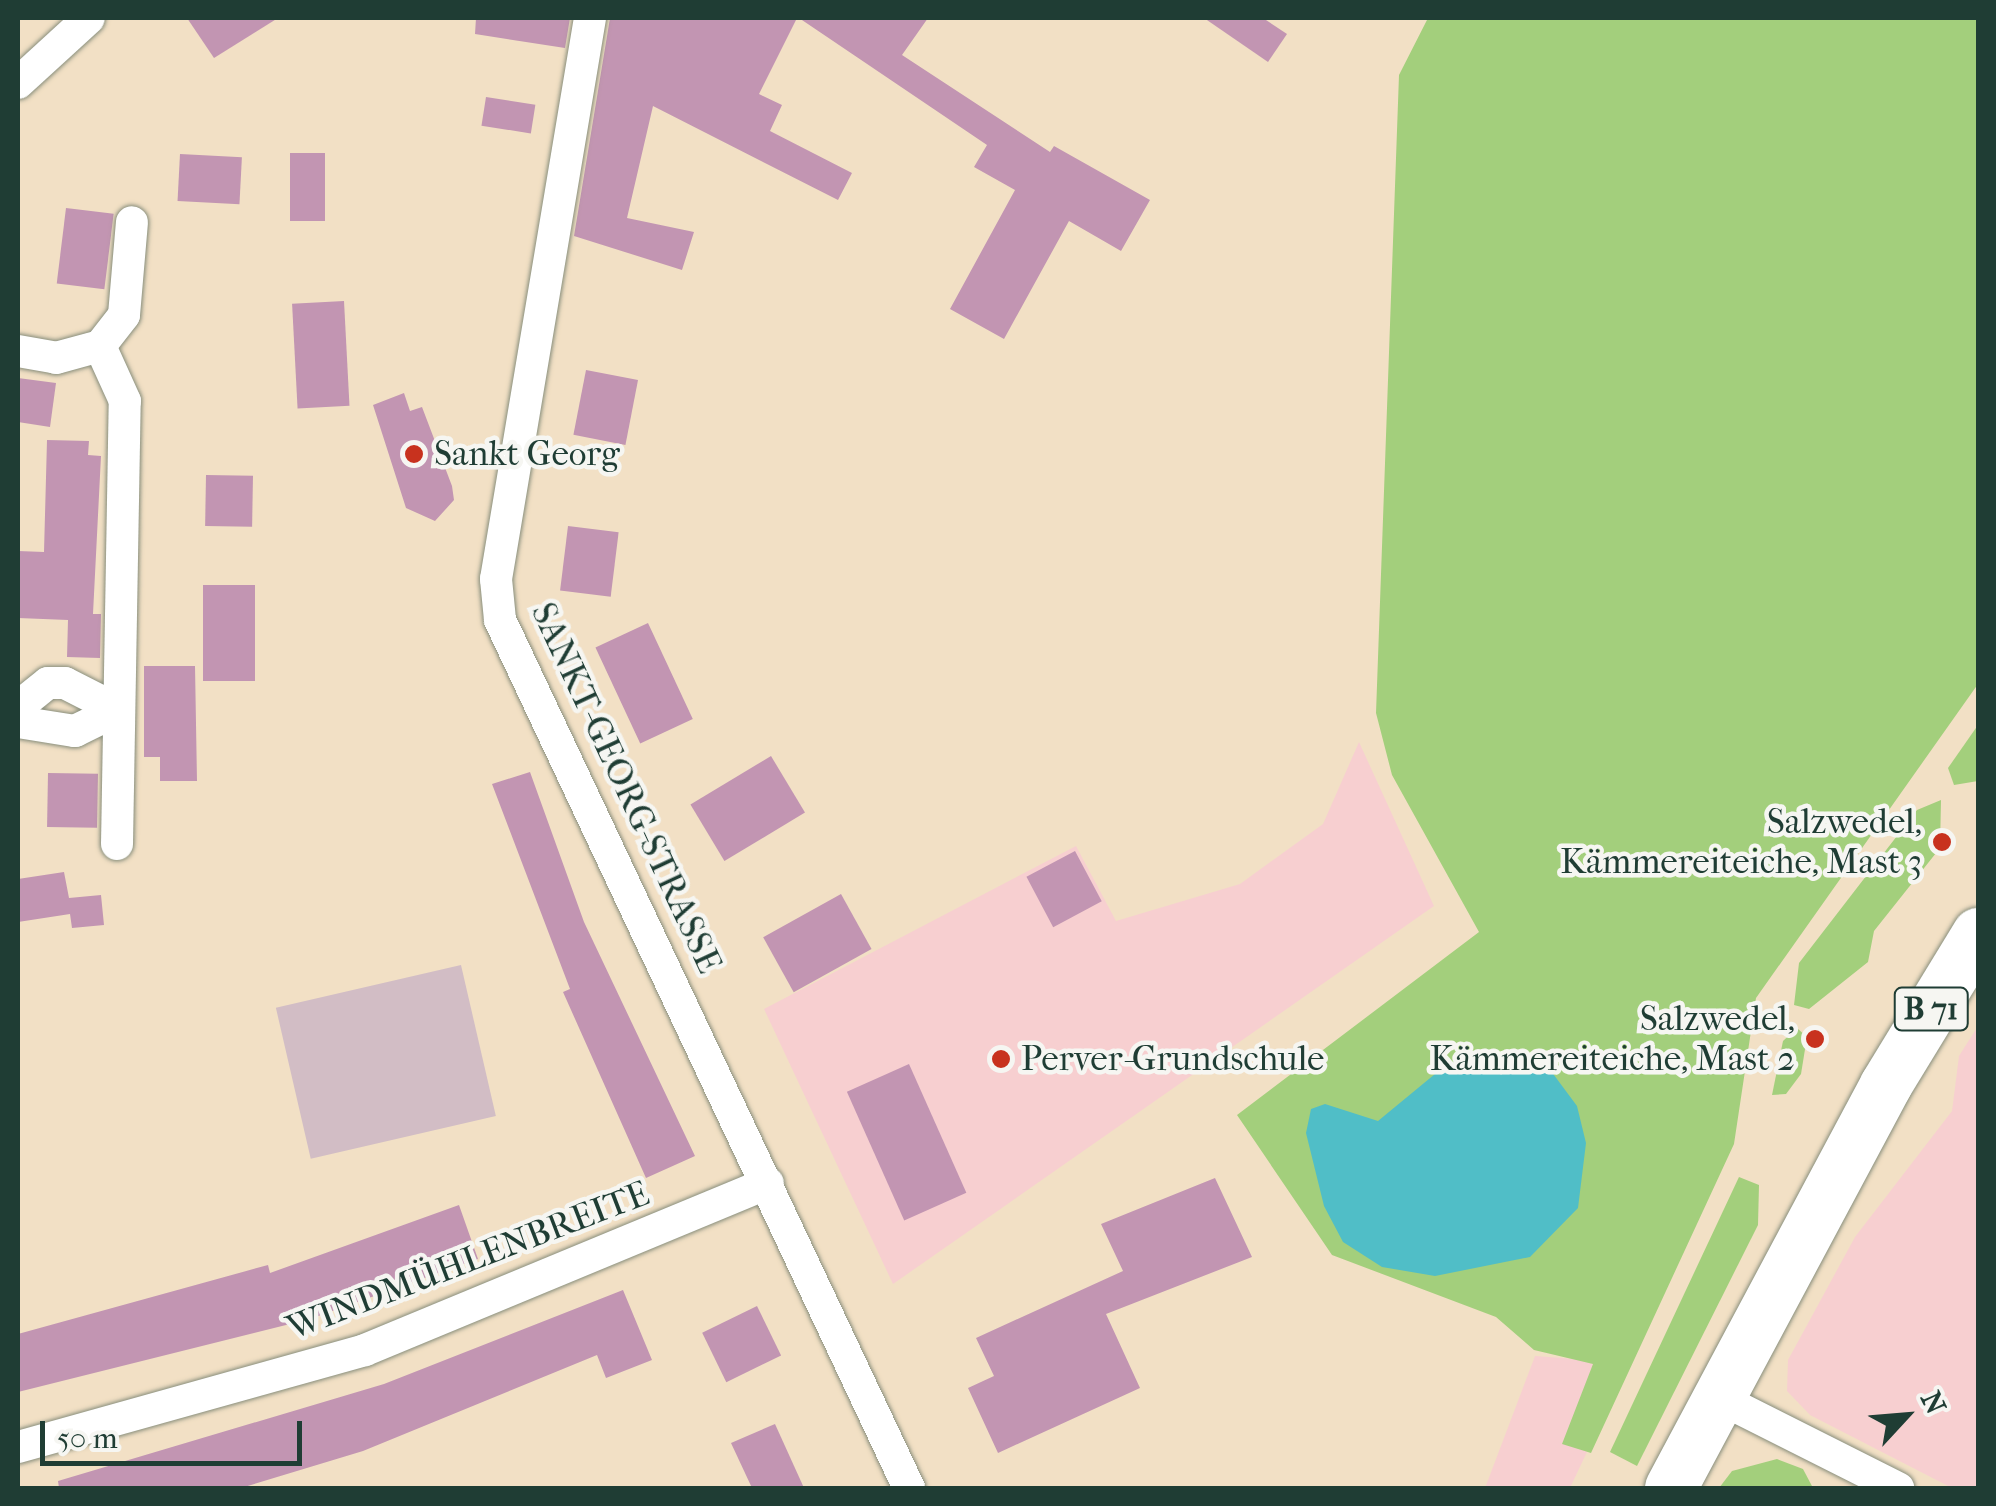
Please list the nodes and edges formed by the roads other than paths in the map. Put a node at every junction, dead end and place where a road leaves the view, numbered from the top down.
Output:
1 (89, 18) edge
2 (590, 18) edge
3 (18, 83) edge
4 (132, 222) dead end
5 (100, 346) junction
6 (18, 351) edge
7 (18, 707) edge
8 (118, 710) junction
9 (18, 722) edge
10 (117, 844) dead end
11 (1978, 934) edge
12 (768, 1183) junction
13 (1718, 1397) junction
14 (18, 1447) edge
15 (909, 1488) edge
16 (1671, 1488) edge
17 (1898, 1488) edge

1 - 3 street
2 - 12 street, SANKT-GEORG-STRASSE
4 - 5 street
5 - 6 street
5 - 8 street
7 - 8 street
8 - 9 street
8 - 10 street
11 - 13 main road, B 71
12 - 14 street, WINDMÜHLENBREITE
12 - 15 street, SANKT-GEORG-STRASSE
13 - 16 main road, B 71
13 - 17 street

